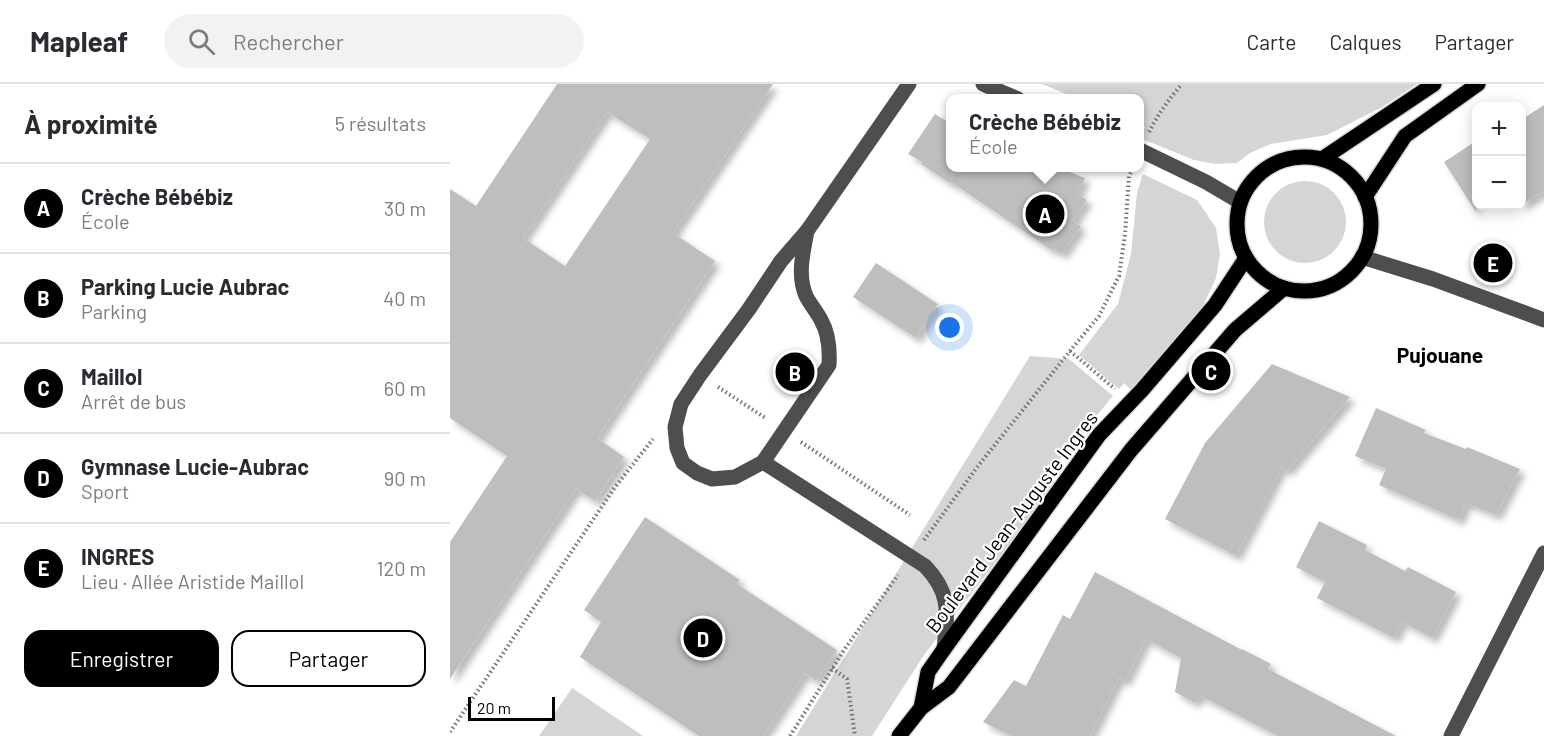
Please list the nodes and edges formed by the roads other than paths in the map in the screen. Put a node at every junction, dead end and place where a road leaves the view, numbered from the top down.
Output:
1 (909, 84) edge
2 (983, 84) edge
3 (1434, 84) edge
4 (1478, 84) edge
5 (1006, 94) edge
6 (1144, 153) edge
7 (1322, 159) junction
8 (1365, 197) junction
9 (1240, 202) junction
10 (807, 231) junction
11 (1362, 257) junction
12 (1246, 258) junction
13 (1284, 288) junction
14 (1544, 320) edge
15 (763, 462) junction
16 (1544, 553) edge
17 (944, 649) junction
18 (921, 708) junction
19 (899, 736) edge
20 (1451, 736) edge

1 - 10 street
2 - 5 street
3 - 7 main road
4 - 8 main road
6 - 9 street
7 - 8 main road
7 - 9 main road
8 - 11 main road
9 - 12 main road
10 - 15 street
10 - 15 street
11 - 13 main road
11 - 14 street
12 - 13 main road
12 - 17 main road, Boulevard Jean-Auguste Ingres
13 - 18 main road, Boulevard Jean-Auguste Ingres
15 - 17 street
16 - 20 street
17 - 18 main road, Boulevard Jean-Auguste Ingres
18 - 19 main road, Boulevard Jean-Auguste Ingres

